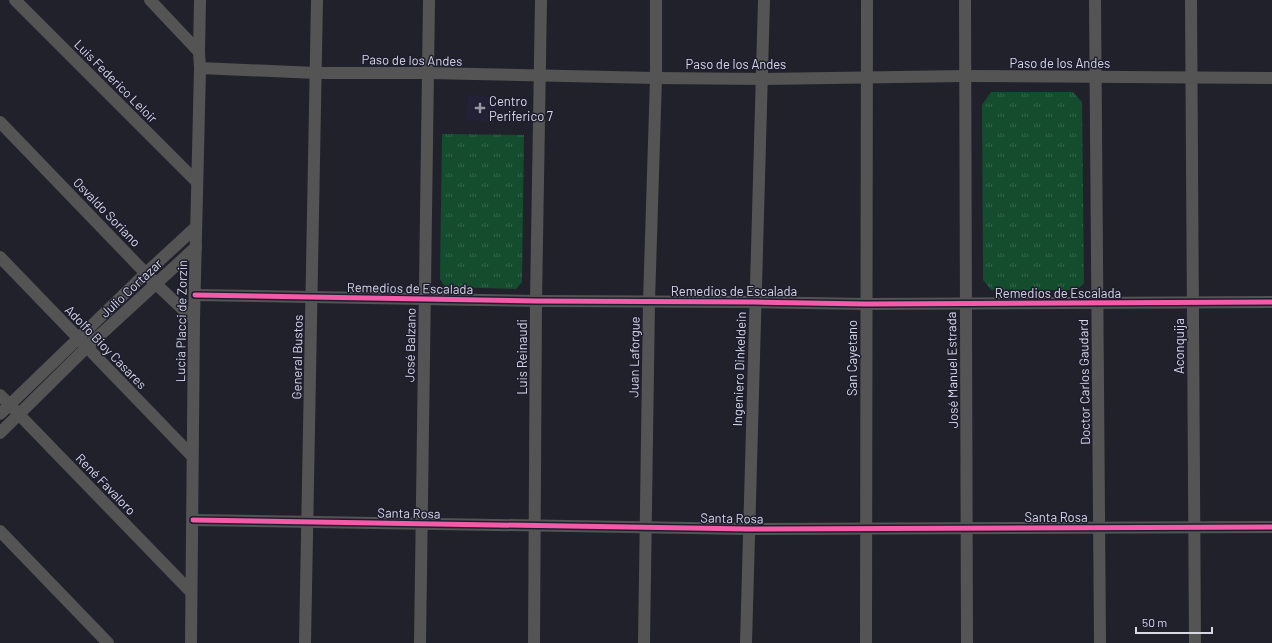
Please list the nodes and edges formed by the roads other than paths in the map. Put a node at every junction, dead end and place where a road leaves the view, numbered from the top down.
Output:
1 (15, 0) edge
2 (150, 0) edge
3 (200, 0) edge
4 (317, 0) edge
5 (429, 0) edge
6 (541, 0) edge
7 (656, 0) edge
8 (764, 0) edge
9 (867, 0) edge
10 (965, 0) edge
11 (1096, 0) edge
12 (1191, 0) edge
13 (199, 52) junction
14 (200, 68) junction
15 (316, 73) junction
16 (428, 74) junction
17 (965, 76) junction
18 (540, 77) junction
19 (867, 77) junction
20 (1096, 77) junction
21 (656, 78) junction
22 (1192, 78) junction
23 (1272, 78) edge
24 (763, 79) junction
25 (0, 122) edge
26 (197, 182) junction
27 (196, 227) junction
28 (196, 247) junction
29 (0, 257) edge
30 (146, 273) junction
31 (156, 284) junction
32 (195, 295) junction
33 (312, 298) junction
34 (425, 299) junction
35 (536, 301) junction
36 (649, 302) junction
37 (755, 302) junction
38 (1272, 302) edge
39 (1193, 303) junction
40 (866, 304) junction
41 (966, 304) junction
42 (1097, 304) junction
43 (194, 320) junction
44 (78, 338) junction
45 (87, 347) junction
46 (0, 395) edge
47 (9, 405) junction
48 (0, 414) edge
49 (18, 414) junction
50 (0, 433) edge
51 (192, 456) junction
52 (193, 520) junction
53 (307, 522) junction
54 (422, 524) junction
55 (534, 526) junction
56 (1194, 527) junction
57 (1272, 527) edge
58 (646, 528) junction
59 (968, 528) junction
60 (1100, 528) junction
61 (749, 529) junction
62 (866, 530) junction
63 (0, 531) edge
64 (192, 592) junction
65 (108, 643) edge
66 (192, 643) edge
67 (305, 643) edge
68 (420, 643) edge
69 (534, 643) edge
70 (644, 643) edge
71 (746, 643) edge
72 (866, 643) edge
73 (967, 643) edge
74 (1100, 643) edge
75 (1195, 643) edge

1 - 26 street, Luis Federico Leloir
2 - 13 street
3 - 13 street, Lucia Placci de Zorzin
4 - 15 street, General Bustos
5 - 16 street, José Balzano
6 - 18 street, Luis Reinaudi
7 - 21 street, Juan Laforgue
8 - 24 street, Ingeniero Dinkeldein
9 - 19 street, San Cayetano
10 - 17 street, José Manuel Estrada
11 - 20 street, Doctor Carlos Gaudard
12 - 22 street, Aconquija
13 - 14 street, Lucia Placci de Zorzin
14 - 15 street, Paso de los Andes
14 - 26 street, Lucia Placci de Zorzin
15 - 16 street, Paso de los Andes
15 - 33 street, General Bustos
16 - 18 street, Paso de los Andes
16 - 34 street, José Balzano
17 - 19 street, Paso de los Andes
17 - 20 street, Paso de los Andes
17 - 41 street, José Manuel Estrada
18 - 21 street, Paso de los Andes
18 - 35 street, Luis Reinaudi
19 - 24 street, Paso de los Andes
19 - 40 street, San Cayetano
20 - 22 street, Paso de los Andes
20 - 42 street, Doctor Carlos Gaudard
21 - 24 street, Paso de los Andes
21 - 36 street, Juan Laforgue
22 - 23 street, Paso de los Andes
22 - 39 street, Aconquija
24 - 37 street, Ingeniero Dinkeldein
25 - 30 street, Osvaldo Soriano
26 - 27 street, Lucia Placci de Zorzin
27 - 28 street, Lucia Placci de Zorzin
27 - 30 street, Julio Cortazar
28 - 31 street, Julio Cortazar
28 - 32 street, Lucia Placci de Zorzin
29 - 44 street, Adolfo Bioy Casares
30 - 31 street, Osvaldo Soriano
30 - 44 street, Julio Cortazar
31 - 43 street, Osvaldo Soriano
31 - 45 street, Julio Cortazar
32 - 33 street, Remedios de Escalada
32 - 43 street, Lucia Placci de Zorzin
33 - 34 street, Remedios de Escalada
33 - 53 street, General Bustos
34 - 35 street, Remedios de Escalada
34 - 54 street, José Balzano
35 - 36 street, Remedios de Escalada
35 - 55 street, Luis Reinaudi
36 - 37 street, Remedios de Escalada
36 - 58 street, Juan Laforgue
37 - 40 street, Remedios de Escalada
37 - 61 street, Ingeniero Dinkeldein
38 - 39 street, Remedios de Escalada
39 - 42 street, Remedios de Escalada
39 - 56 street, Aconquija
40 - 41 street, Remedios de Escalada
40 - 62 street, San Cayetano
41 - 42 street, Remedios de Escalada
41 - 59 street, José Manuel Estrada
42 - 60 street, Doctor Carlos Gaudard
43 - 51 street, Lucia Placci de Zorzin
44 - 45 street, Adolfo Bioy Casares
44 - 47 street, Julio Cortazar
45 - 49 street, Julio Cortazar
45 - 51 street, Adolfo Bioy Casares
46 - 47 street, René Favaloro
47 - 48 street, Julio Cortazar
47 - 49 street, René Favaloro
49 - 50 street, Julio Cortazar
49 - 64 street, René Favaloro
51 - 52 street, Lucia Placci de Zorzin
52 - 53 street, Santa Rosa
52 - 64 street, Lucia Placci de Zorzin
53 - 54 street, Santa Rosa
53 - 67 street, General Bustos
54 - 55 street, Santa Rosa
54 - 68 street, José Balzano
55 - 58 street, Santa Rosa
55 - 69 street, Luis Reinaudi
56 - 57 street, Santa Rosa
56 - 60 street, Santa Rosa
56 - 75 street, Aconquija
58 - 61 street, Santa Rosa
58 - 70 street, Juan Laforgue
59 - 60 street, Santa Rosa
59 - 62 street, Santa Rosa
59 - 73 street, José Manuel Estrada
60 - 74 street, Doctor Carlos Gaudard
61 - 62 street, Santa Rosa
61 - 71 street, Ingeniero Dinkeldein
62 - 72 street, San Cayetano
63 - 65 street
64 - 66 street, Lucia Placci de Zorzin

